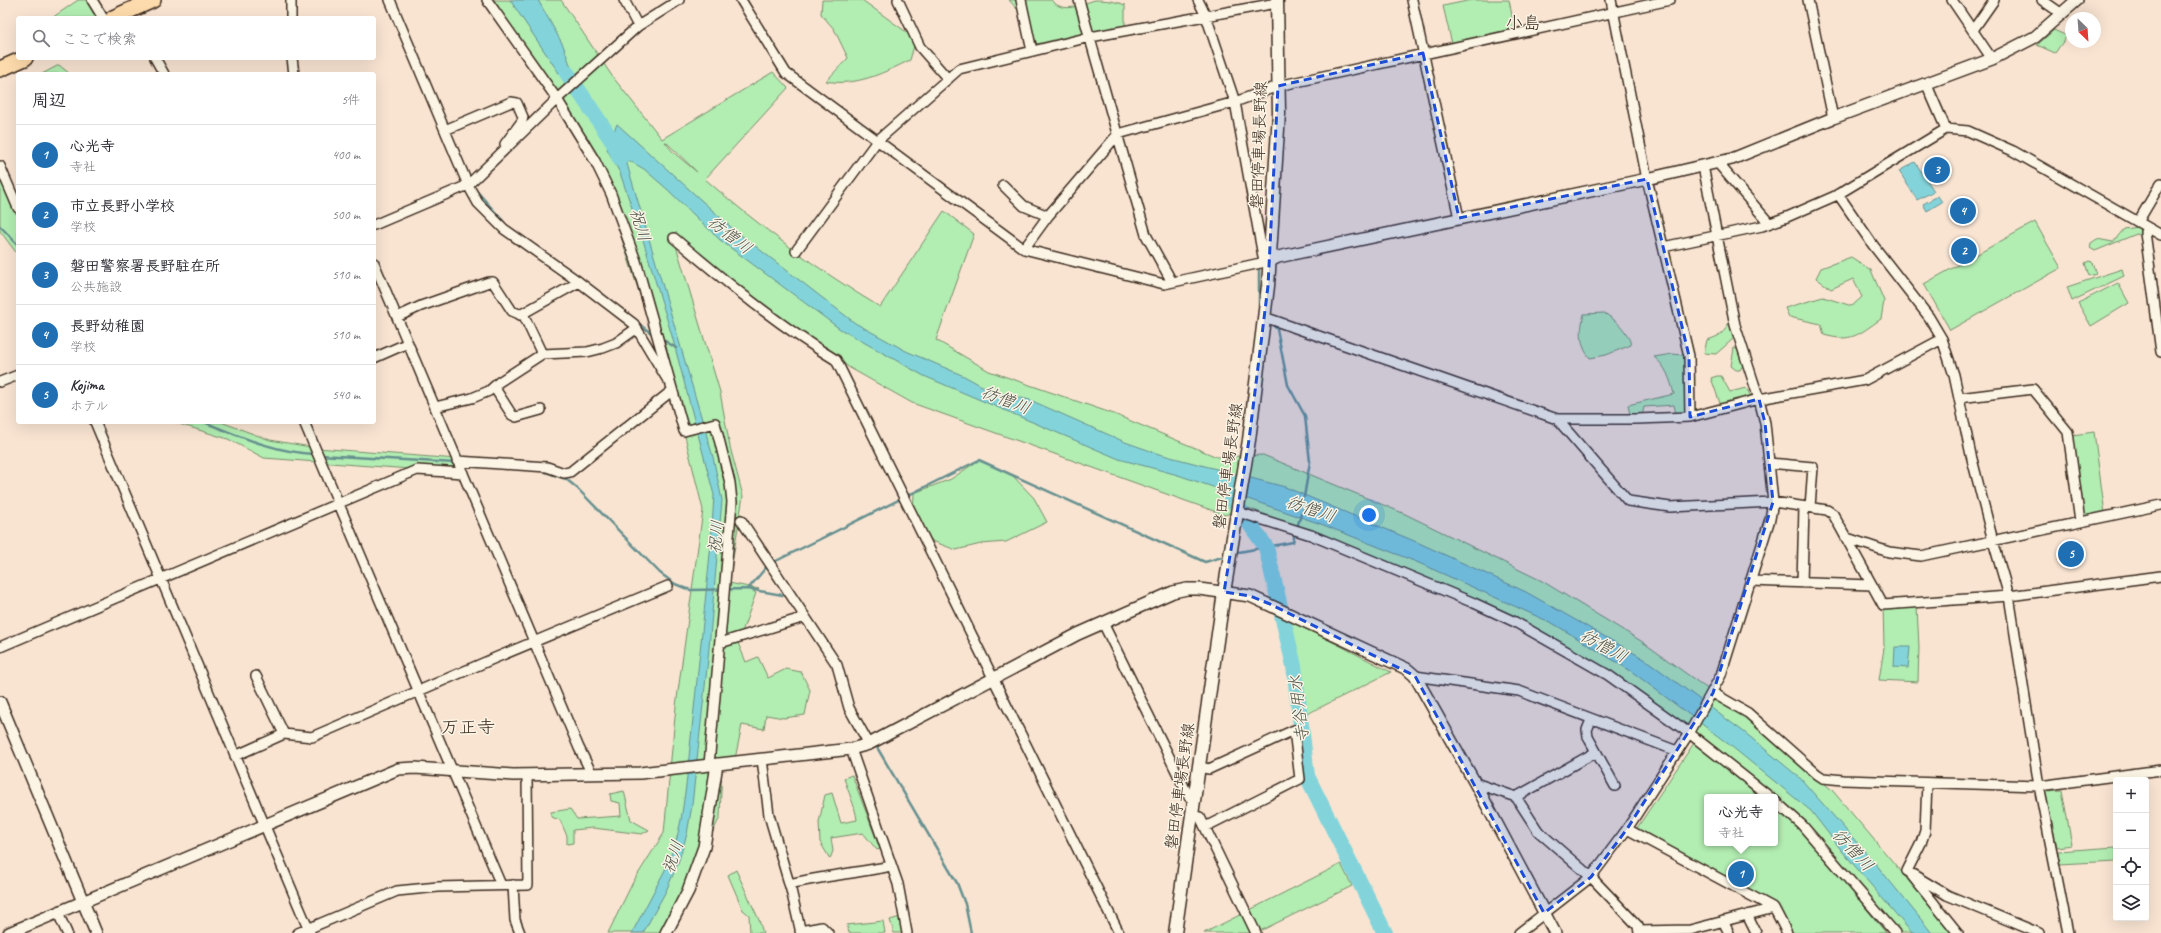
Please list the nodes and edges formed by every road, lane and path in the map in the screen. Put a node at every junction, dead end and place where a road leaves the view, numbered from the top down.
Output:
1 (92, 0) edge
2 (153, 0) edge
3 (291, 0) edge
4 (390, 0) edge
5 (487, 0) edge
6 (624, 0) edge
7 (679, 0) edge
8 (741, 0) edge
9 (898, 0) edge
10 (1022, 0) edge
11 (1079, 0) edge
12 (1198, 0) edge
13 (1412, 0) edge
14 (1611, 0) edge
15 (1670, 0) edge
16 (1808, 0) edge
17 (1952, 0) edge
18 (1994, 0) edge
19 (2042, 0) edge
20 (2077, 0) edge
21 (1277, 1) edge
22 (1613, 12) junction
23 (2062, 14) junction
24 (102, 16) edge
25 (123, 16) edge
26 (291, 16) edge
27 (1206, 16) junction
28 (638, 26) junction
29 (1973, 30) junction
30 (1090, 37) junction
31 (1032, 51) junction
32 (1423, 53) junction
33 (1992, 59) junction
34 (20, 60) edge
35 (155, 60) edge
36 (292, 60) edge
37 (0, 69) edge
38 (163, 72) edge
39 (294, 72) edge
40 (948, 79) junction
41 (1926, 83) junction
42 (1278, 86) junction
43 (557, 99) junction
44 (1235, 102) junction
45 (1833, 118) junction
46 (447, 129) junction
47 (1946, 130) junction
48 (1118, 134) junction
49 (877, 141) junction
50 (499, 156) junction
51 (1717, 162) junction
52 (0, 166) edge
53 (1703, 166) junction
54 (1647, 179) junction
55 (470, 183) junction
56 (2161, 183) edge
57 (1003, 184) dead end
58 (1838, 194) junction
59 (16, 203) edge
60 (1048, 216) junction
61 (1459, 218) junction
62 (2138, 222) junction
63 (1769, 223) junction
64 (376, 224) edge
65 (2148, 228) junction
66 (1717, 235) junction
67 (2161, 236) edge
68 (674, 238) dead end
69 (1663, 247) junction
70 (1024, 249) junction
71 (796, 251) dead end
72 (1267, 261) junction
73 (376, 268) edge
74 (579, 282) junction
75 (1172, 282) junction
76 (520, 314) junction
77 (397, 318) junction
78 (1264, 318) junction
79 (637, 328) junction
80 (1942, 339) junction
81 (408, 343) junction
82 (2161, 352) edge
83 (542, 354) junction
84 (376, 357) edge
85 (16, 376) edge
86 (0, 382) edge
87 (494, 387) junction
88 (674, 393) junction
89 (1959, 398) junction
90 (1759, 399) junction
91 (435, 407) junction
92 (541, 410) dead end
93 (1690, 417) junction
94 (1557, 419) junction
95 (96, 424) edge
96 (305, 424) edge
97 (457, 461) junction
98 (1769, 463) junction
99 (462, 473) junction
100 (1773, 502) junction
101 (339, 504) junction
102 (2161, 505) edge
103 (1807, 507) junction
104 (1238, 512) junction
105 (741, 520) dead end
106 (2080, 522) junction
107 (1847, 538) junction
108 (1993, 541) junction
109 (2161, 576) edge
110 (161, 580) junction
111 (1750, 582) junction
112 (1802, 583) junction
113 (1872, 585) junction
114 (668, 586) dead end
115 (1224, 592) junction
116 (2009, 596) junction
117 (805, 617) junction
118 (1103, 622) junction
119 (534, 643) junction
120 (720, 644) junction
121 (0, 647) edge
122 (256, 676) dead end
123 (1415, 676) junction
124 (994, 678) junction
125 (418, 691) junction
126 (1713, 693) junction
127 (0, 702) edge
128 (1592, 720) junction
129 (1690, 731) junction
130 (284, 734) junction
131 (869, 744) junction
132 (851, 749) junction
133 (1677, 751) junction
134 (1596, 752) junction
135 (236, 756) junction
136 (762, 759) junction
137 (710, 765) junction
138 (1199, 767) junction
139 (2161, 770) edge
140 (451, 771) junction
141 (592, 774) junction
142 (527, 775) junction
143 (1926, 782) junction
144 (1475, 783) junction
145 (1615, 786) dead end
146 (2039, 786) junction
147 (1766, 794) edge
148 (1516, 797) junction
149 (1194, 798) junction
150 (1778, 804) edge
151 (1192, 815) junction
152 (264, 825) junction
153 (1205, 827) junction
154 (1626, 829) junction
155 (891, 866) junction
156 (1907, 871) junction
157 (1590, 877) junction
158 (789, 884) junction
159 (502, 885) junction
160 (513, 885) junction
161 (83, 902) junction
162 (1774, 908) junction
163 (58, 913) junction
164 (1544, 913) junction
165 (1747, 915) junction
166 (1723, 921) junction
167 (309, 931) edge
168 (801, 932) edge
169 (1639, 932) edge
170 (1691, 932) edge
171 (9, 933) edge
172 (67, 933) edge
173 (96, 933) edge
174 (298, 933) edge
175 (520, 933) edge
176 (666, 933) edge
177 (828, 933) edge
178 (907, 933) edge
179 (1119, 933) edge
180 (1175, 933) edge
181 (1256, 933) edge
182 (1519, 933) edge
183 (1555, 933) edge
184 (1729, 933) edge
185 (1756, 933) edge
186 (1787, 933) edge
187 (1895, 933) edge
188 (1958, 933) edge
189 (2039, 933) edge
190 (2068, 933) edge

1 - 24 street
2 - 25 highway
3 - 26 street
4 - 46 street
5 - 43 street
6 - 28 street
7 - 28 street
8 - 49 street
9 - 40 street
10 - 31 street
11 - 30 street
12 - 27 street
13 - 32 street
14 - 22 street
15 - 22 street
16 - 45 street
17 - 29 street
18 - 29 street
19 - 23 street
20 - 23 street
21 - 27 street
21 - 42 main road, 磐田停車場長野線
22 - 32 street
22 - 54 street
23 - 33 street
27 - 30 street
27 - 44 street
28 - 43 street
29 - 33 street
30 - 31 street
30 - 48 street
31 - 40 street
32 - 42 street
32 - 61 street
33 - 41 street
34 - 37 highway
35 - 38 street
36 - 39 street
40 - 49 street
41 - 45 street
41 - 47 street
42 - 44 street
42 - 72 main road, 磐田停車場長野線
43 - 50 street
43 - 88 street
44 - 48 street
44 - 72 street
45 - 51 street
46 - 50 street
46 - 55 street
47 - 58 street
47 - 62 street
48 - 60 street
48 - 75 street
49 - 70 street
49 - 71 street
50 - 55 street
51 - 53 street
51 - 63 street
52 - 59 street
53 - 54 street
53 - 66 street
54 - 61 street
54 - 69 street
55 - 64 street
55 - 74 street
56 - 62 street
57 - 60 street
58 - 63 street
58 - 80 street
60 - 70 street
61 - 72 street
62 - 65 street
63 - 66 street
65 - 67 street
65 - 82 street
66 - 69 street
66 - 90 street
68 - 124 street
69 - 93 street
70 - 75 street
72 - 75 street
72 - 78 main road, 磐田停車場長野線
73 - 77 street
74 - 76 street
74 - 79 street
76 - 77 street
76 - 83 street
77 - 81 street
78 - 94 street
78 - 104 main road, 磐田停車場長野線
79 - 83 street
79 - 88 street
80 - 89 street
80 - 90 street
81 - 84 street
81 - 91 street
83 - 87 street
85 - 86 street
87 - 91 street
87 - 92 street
88 - 97 street
88 - 120 street
89 - 106 street
89 - 108 street
90 - 93 street
90 - 98 street
91 - 97 street
93 - 94 street
94 - 100 street
95 - 110 street
96 - 101 street
97 - 99 street
98 - 100 street
98 - 103 street
99 - 101 street
99 - 119 street
100 - 103 street
100 - 111 street
101 - 110 street
101 - 125 street
102 - 106 street
103 - 107 street
103 - 112 street
104 - 115 main road, 磐田停車場長野線
104 - 129 street
105 - 117 street
106 - 108 street
107 - 108 street
107 - 113 street
108 - 116 street
109 - 116 street
110 - 121 street
110 - 135 street
111 - 112 street
111 - 126 street
112 - 113 street
113 - 116 street
114 - 119 street
115 - 118 street
115 - 123 street
115 - 138 main road, 磐田停車場長野線
116 - 146 street
117 - 120 street
117 - 131 street
118 - 124 street
118 - 149 street
119 - 125 street
119 - 141 street
120 - 137 street
122 - 130 street
123 - 128 street
123 - 144 street
124 - 131 street
124 - 179 street
125 - 130 street
125 - 140 street
126 - 129 street
126 - 143 street
127 - 161 street
128 - 133 street
128 - 134 street
129 - 133 street
129 - 147 street
130 - 135 street
131 - 132 street
132 - 136 street
132 - 155 street
133 - 154 street
134 - 145 street
134 - 148 street
135 - 152 street
136 - 137 street
136 - 158 street
137 - 141 street
137 - 176 street
138 - 149 main road, 磐田停車場長野線
138 - 153 street
139 - 146 street
140 - 142 street
140 - 152 street
140 - 159 street
141 - 142 street
142 - 160 street
143 - 146 street
143 - 156 street
144 - 148 street
144 - 164 street
146 - 190 street
148 - 157 street
149 - 151 main road, 磐田停車場長野線
150 - 187 street
151 - 153 street
151 - 180 main road, 磐田停車場長野線
152 - 161 street
152 - 167 street
153 - 181 street
154 - 157 street
154 - 162 street
155 - 158 street
155 - 178 street
156 - 188 street
156 - 189 street
157 - 164 street
157 - 169 street
158 - 168 street
159 - 160 street
159 - 167 street
160 - 175 street
161 - 163 street
161 - 173 street
162 - 165 street
162 - 186 street
163 - 171 street
163 - 172 street
164 - 182 street
164 - 183 street
165 - 166 street
165 - 185 street
166 - 170 street
166 - 184 street
167 - 174 street
168 - 177 street
169 - 170 street

